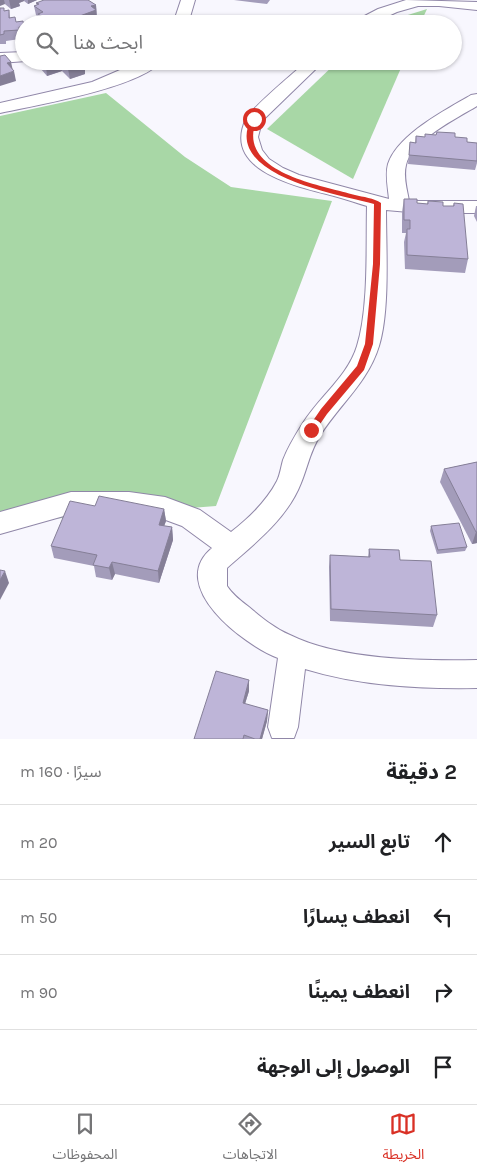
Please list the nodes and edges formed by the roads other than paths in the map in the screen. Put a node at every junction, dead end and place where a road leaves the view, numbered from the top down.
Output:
1 (188, 0) edge
2 (477, 6) edge
3 (183, 15) edge
4 (379, 15) edge
5 (15, 57) edge
6 (0, 58) edge
7 (140, 70) edge
8 (306, 70) edge
9 (477, 99) edge
10 (0, 108) edge
11 (389, 204) junction
12 (477, 207) edge
13 (0, 523) edge
14 (233, 548) junction
15 (293, 651) junction
16 (477, 674) edge
17 (283, 727) dead end

1 - 3 street
2 - 4 street
5 - 6 street
7 - 10 street
8 - 11 street
9 - 11 street
11 - 12 street
11 - 14 street
13 - 14 street
14 - 15 street
15 - 16 street
15 - 17 street

